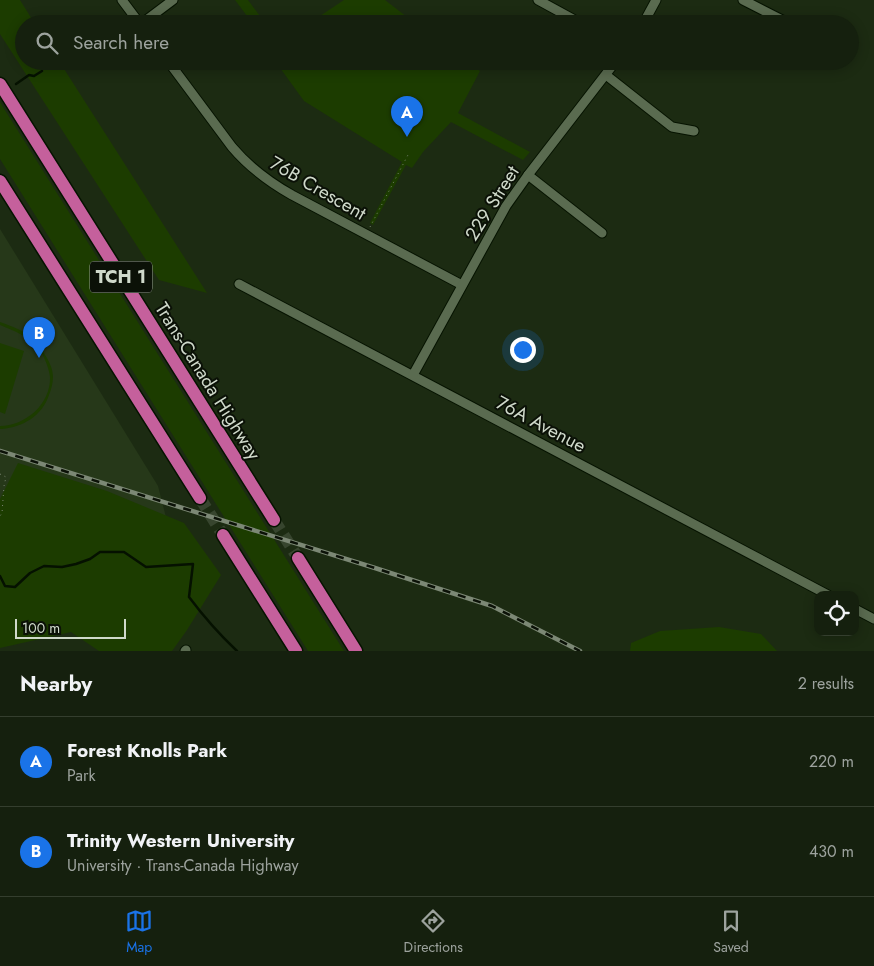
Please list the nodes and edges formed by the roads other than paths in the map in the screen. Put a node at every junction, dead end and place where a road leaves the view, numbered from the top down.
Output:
1 (122, 0) edge
2 (173, 0) edge
3 (538, 0) edge
4 (656, 0) edge
5 (743, 0) edge
6 (133, 15) edge
7 (152, 15) edge
8 (566, 15) edge
9 (648, 15) edge
10 (772, 15) edge
11 (175, 70) edge
12 (609, 70) edge
13 (606, 74) junction
14 (0, 84) edge
15 (694, 131) dead end
16 (528, 175) junction
17 (0, 181) edge
18 (602, 233) dead end
19 (239, 284) dead end
20 (462, 285) junction
21 (413, 375) junction
22 (200, 498) tunnel mouth
23 (274, 520) tunnel mouth
24 (223, 535) tunnel mouth
25 (298, 558) tunnel mouth
26 (820, 591) edge
27 (859, 611) edge
28 (874, 619) edge
29 (296, 651) edge
30 (356, 651) edge

1 - 6 street
2 - 7 street
3 - 8 street
4 - 9 street
5 - 10 street
11 - 20 street, 76B Crescent
12 - 13 street, 229 Street
13 - 15 street
13 - 16 street, 229 Street
14 - 23 highway, Trans-Canada Highway / TCH 1
16 - 18 street
16 - 20 street, 229 Street
17 - 22 highway, TCH 1
19 - 21 street, 76A Avenue
20 - 21 street, 229 Street
21 - 26 street, 76A Avenue
24 - 29 highway
25 - 30 highway
27 - 28 street

